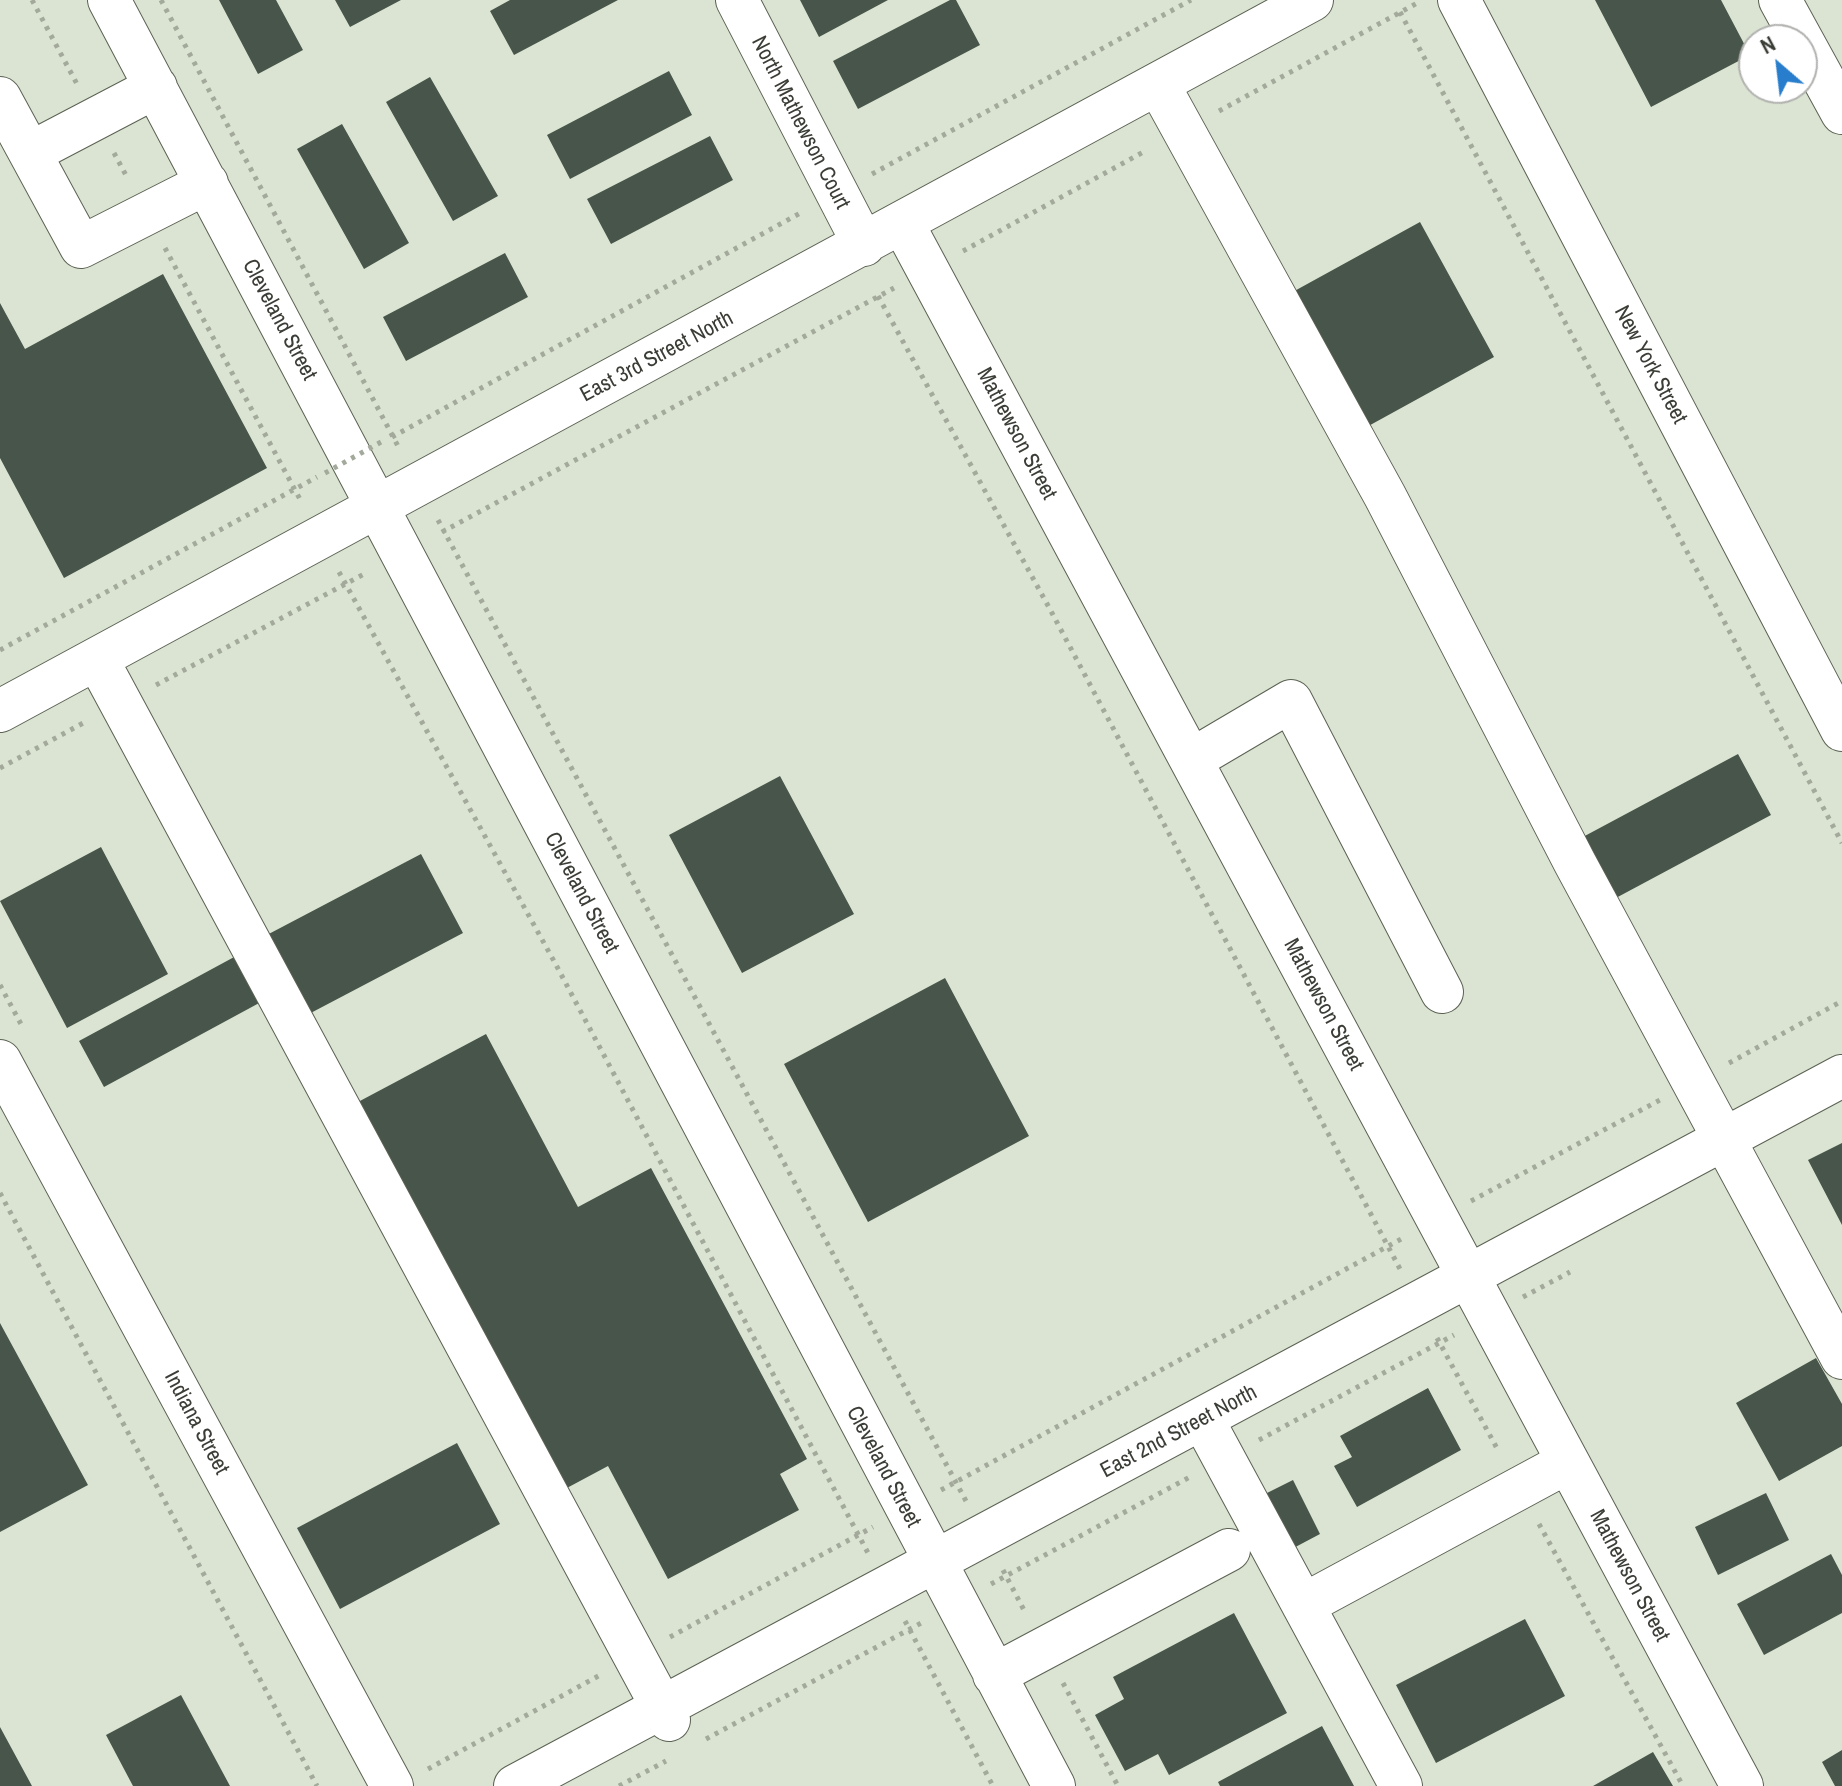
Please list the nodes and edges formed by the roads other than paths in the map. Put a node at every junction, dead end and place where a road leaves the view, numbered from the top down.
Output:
1 (109, 0) edge
2 (737, 0) edge
3 (1312, 0) edge
4 (1459, 0) edge
5 (1780, 0) edge
6 (1158, 84) junction
7 (156, 87) junction
8 (0, 98) edge
9 (1842, 113) edge
10 (30, 153) junction
11 (207, 183) junction
12 (903, 224) junction
13 (864, 245) junction
14 (379, 507) junction
15 (97, 659) junction
16 (0, 711) edge
17 (1842, 730) edge
18 (1191, 760) junction
19 (1442, 992) dead end
20 (0, 1061) edge
21 (1842, 1076) edge
22 (1726, 1139) junction
23 (1469, 1277) junction
24 (1842, 1358) edge
25 (1203, 1420) junction
26 (1568, 1462) junction
27 (1229, 1550) dead end
28 (933, 1564) junction
29 (1303, 1605) junction
30 (994, 1675) junction
31 (665, 1714) junction
32 (408, 1778) edge
33 (515, 1786) edge
34 (1054, 1786) edge
35 (1401, 1786) edge
36 (1742, 1786) edge

1 - 7 street, Cleveland Street
2 - 13 street, North Mathewson Court
3 - 6 street, East 3rd Street North
4 - 17 street, New York Street
5 - 9 street
6 - 12 street, East 3rd Street North
6 - 22 street
7 - 10 street
7 - 11 street, Cleveland Street
8 - 10 street
10 - 11 street
11 - 14 street, Cleveland Street
12 - 13 street, East 3rd Street North
12 - 18 street, Mathewson Street
13 - 14 street, East 3rd Street North
14 - 15 street, East 3rd Street North
14 - 28 street, Cleveland Street
15 - 16 street, East 3rd Street North
15 - 31 street
18 - 19 street
18 - 23 street, Mathewson Street
20 - 32 street, Indiana Street
21 - 22 street, East 2nd Street North
22 - 23 street, East 2nd Street North
22 - 24 street
23 - 25 street, East 2nd Street North
23 - 26 street, Mathewson Street
25 - 28 street, East 2nd Street North
25 - 29 street
26 - 29 street
26 - 36 street, Mathewson Street
27 - 30 street
28 - 30 street, Cleveland Street
28 - 31 street, East 2nd Street North
29 - 35 street
30 - 34 street, Cleveland Street
31 - 33 street, East 2nd Street North

